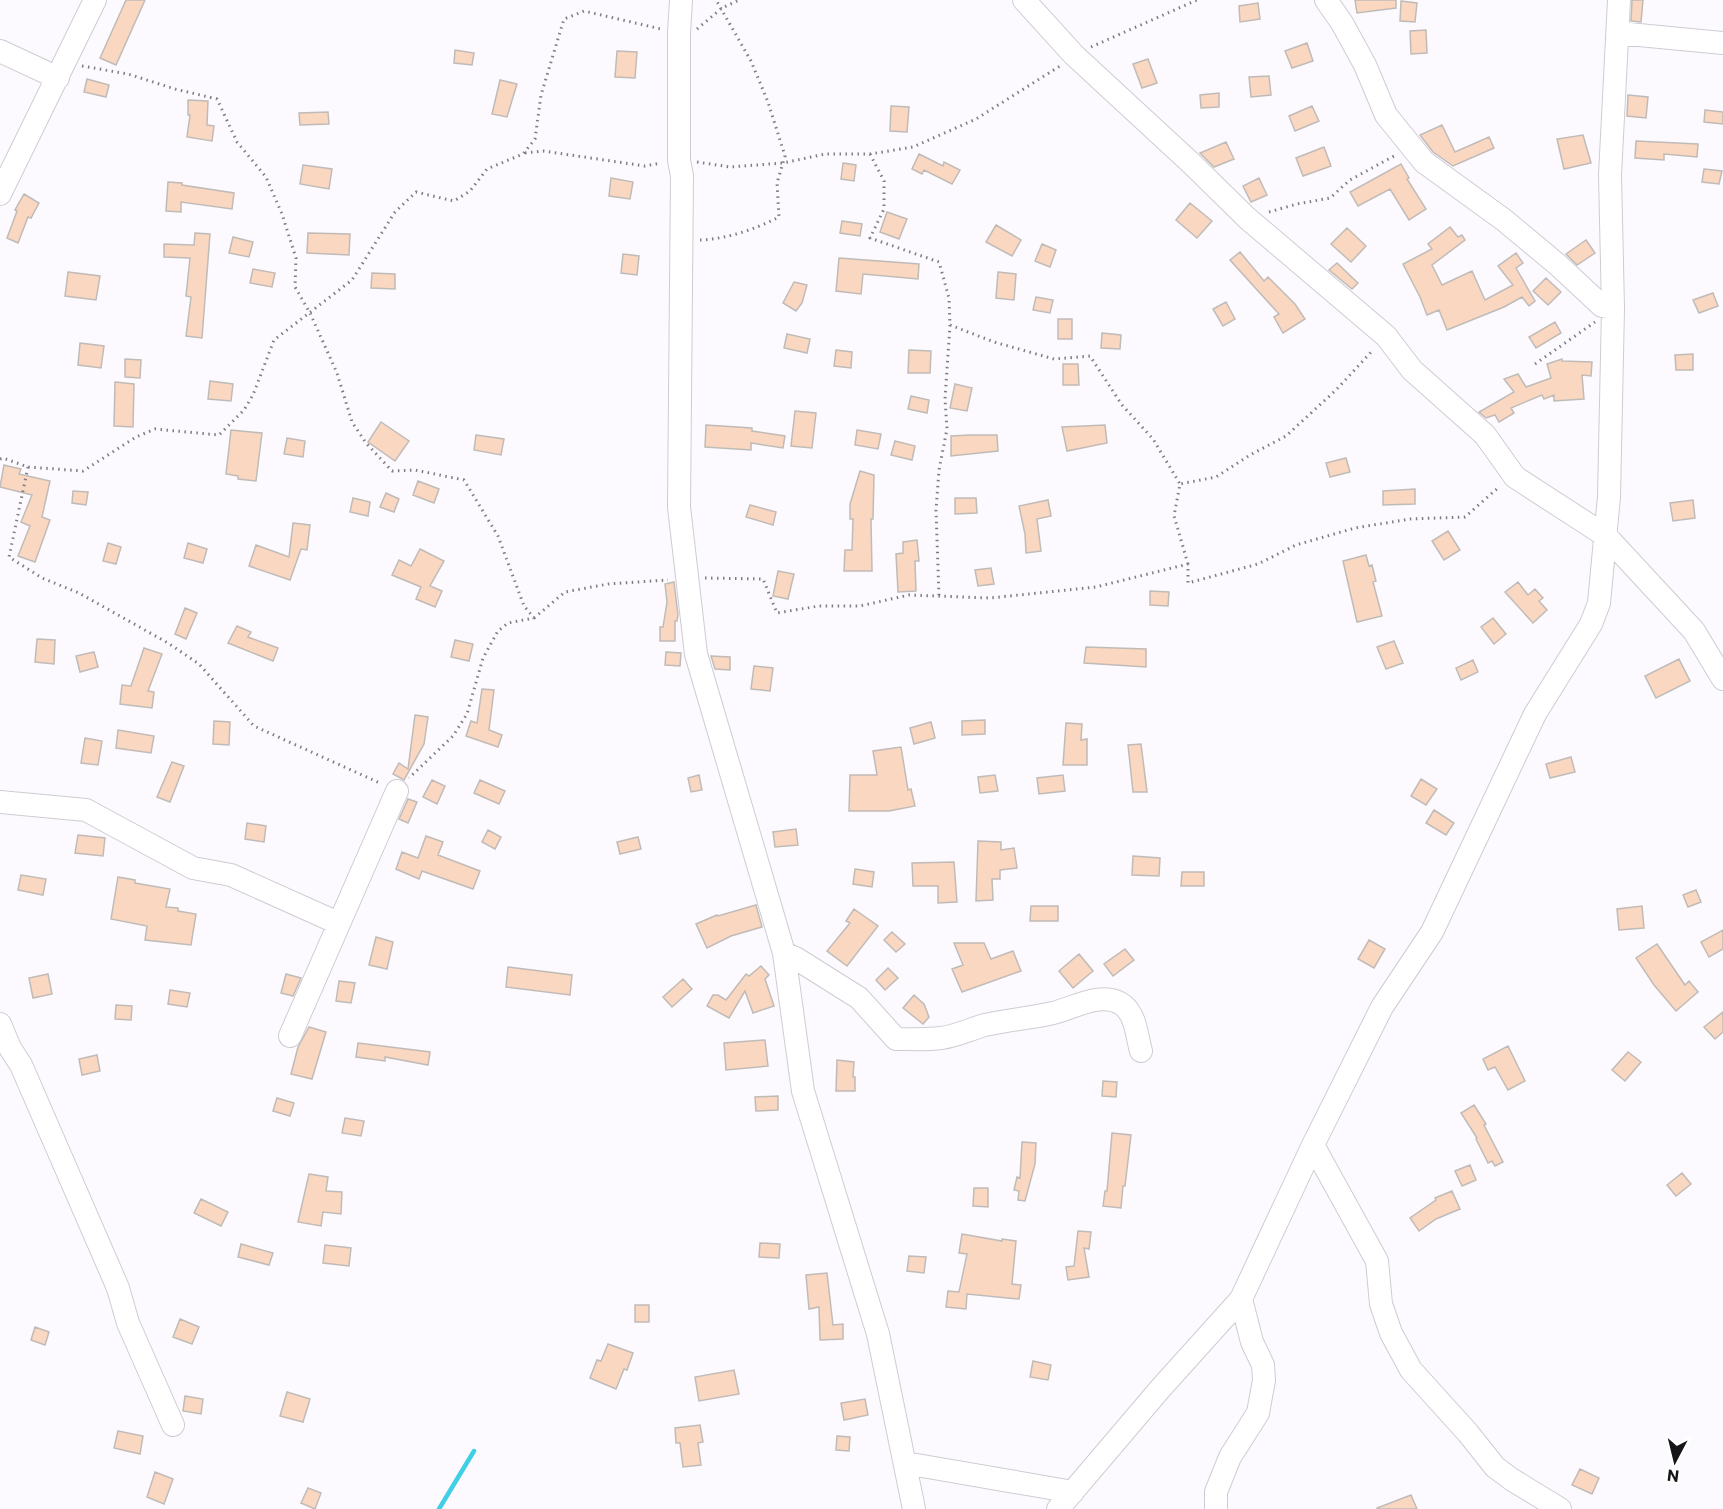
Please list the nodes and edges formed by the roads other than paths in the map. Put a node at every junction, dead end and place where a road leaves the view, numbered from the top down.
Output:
1 (95, 0) edge
2 (681, 0) edge
3 (1024, 0) edge
4 (1326, 0) edge
5 (1336, 0) edge
6 (1619, 0) edge
7 (1342, 23) junction
8 (1618, 33) junction
9 (1723, 43) edge
10 (0, 51) edge
11 (61, 71) junction
12 (0, 194) edge
13 (1608, 307) junction
14 (1606, 536) junction
15 (1723, 679) edge
16 (397, 790) road end
17 (0, 802) edge
18 (338, 923) junction
19 (784, 953) junction
20 (0, 1024) edge
21 (290, 1036) dead end
22 (1140, 1051) dead end
23 (1313, 1145) junction
24 (1241, 1299) junction
25 (173, 1425) dead end
26 (905, 1463) junction
27 (1073, 1492) junction
28 (914, 1509) edge
29 (1058, 1509) edge
30 (1216, 1509) edge
31 (1560, 1509) edge

1 - 11 street
2 - 19 street
3 - 14 street
4 - 7 street
5 - 7 street
6 - 8 street
7 - 13 street
8 - 9 street
8 - 13 street
10 - 11 street
11 - 12 street
13 - 14 street
14 - 15 street
14 - 23 street
16 - 18 street
17 - 18 street
18 - 21 street
19 - 22 street
19 - 26 street
20 - 25 street
23 - 24 street
23 - 31 street
24 - 27 street
24 - 30 street
26 - 27 street
26 - 28 street
27 - 29 street

